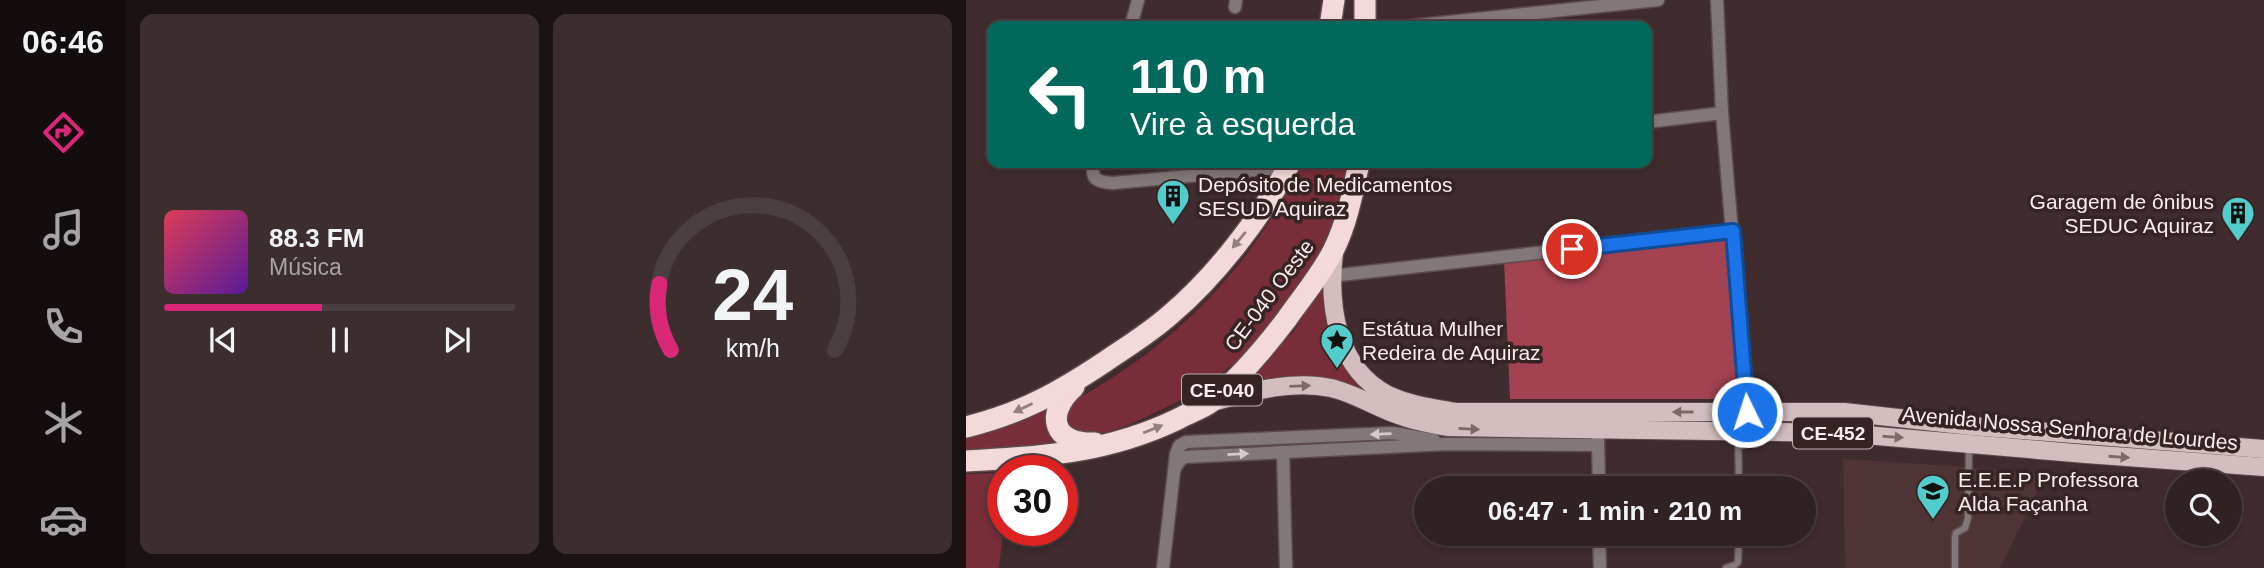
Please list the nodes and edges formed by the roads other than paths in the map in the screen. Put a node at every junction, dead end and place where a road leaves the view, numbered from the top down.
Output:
1 (1138, 0) edge
2 (1334, 0) edge
3 (1364, 0) edge
4 (1658, 0) edge
5 (1717, 0) edge
6 (1132, 21) edge
7 (1331, 21) edge
8 (1365, 21) edge
9 (1466, 21) edge
10 (1723, 113) junction
11 (1652, 121) edge
12 (1093, 168) edge
13 (1260, 168) edge
14 (1287, 168) edge
15 (1356, 170) edge
16 (1733, 231) junction
17 (1334, 249) junction
18 (1331, 276) junction
19 (1093, 369) junction
20 (1209, 403) junction
21 (1747, 412) junction
22 (966, 428) edge
23 (1599, 429) junction
24 (1738, 431) junction
25 (1122, 441) junction
26 (1969, 443) junction
27 (1448, 444) junction
28 (2264, 449) edge
29 (1283, 452) junction
30 (966, 461) edge
31 (2264, 467) edge
32 (1175, 468) junction
33 (1599, 476) edge
34 (1739, 476) edge
35 (1599, 546) edge
36 (1739, 546) edge
37 (1163, 568) edge
38 (1286, 568) edge
39 (1600, 568) edge
40 (1726, 568) edge
41 (1955, 568) edge

1 - 6 street
2 - 7 highway
3 - 8 highway
4 - 9 street
5 - 10 street
10 - 11 street
10 - 16 street
12 - 13 street
14 -> 19 highway
15 - 17 highway, CE-040 Oeste / CE-040
16 - 18 street
16 - 21 street
17 - 18 main road, CE-452
17 - 20 highway, CE-040 Oeste / CE-040
18 - 23 main road, Avenida Nossa Senhora de Lourdes / CE-452
19 -> 22 highway
19 - 25 highway
20 -> 23 main road, Avenida Nossa Senhora de Lourdes / CE-452
25 -> 20 highway, CE-040 Oeste / CE-040
21 -> 23 main road, Avenida Nossa Senhora de Lourdes / CE-452
21 - 28 main road, Avenida Nossa Senhora de Lourdes / CE-452
23 - 24 main road, Avenida Nossa Senhora de Lourdes / CE-452
23 - 27 street
23 - 33 street
24 -> 26 main road, Avenida Nossa Senhora de Lourdes / CE-452
24 - 34 lane
25 - 30 highway, CE-040 Oeste / CE-040
26 -> 31 main road, Avenida Nossa Senhora de Lourdes / CE-452
26 - 41 lane
27 - 29 street
27 -> 32 street
32 -> 29 street
29 - 38 street
32 - 37 street
35 - 39 street
36 - 40 lane

